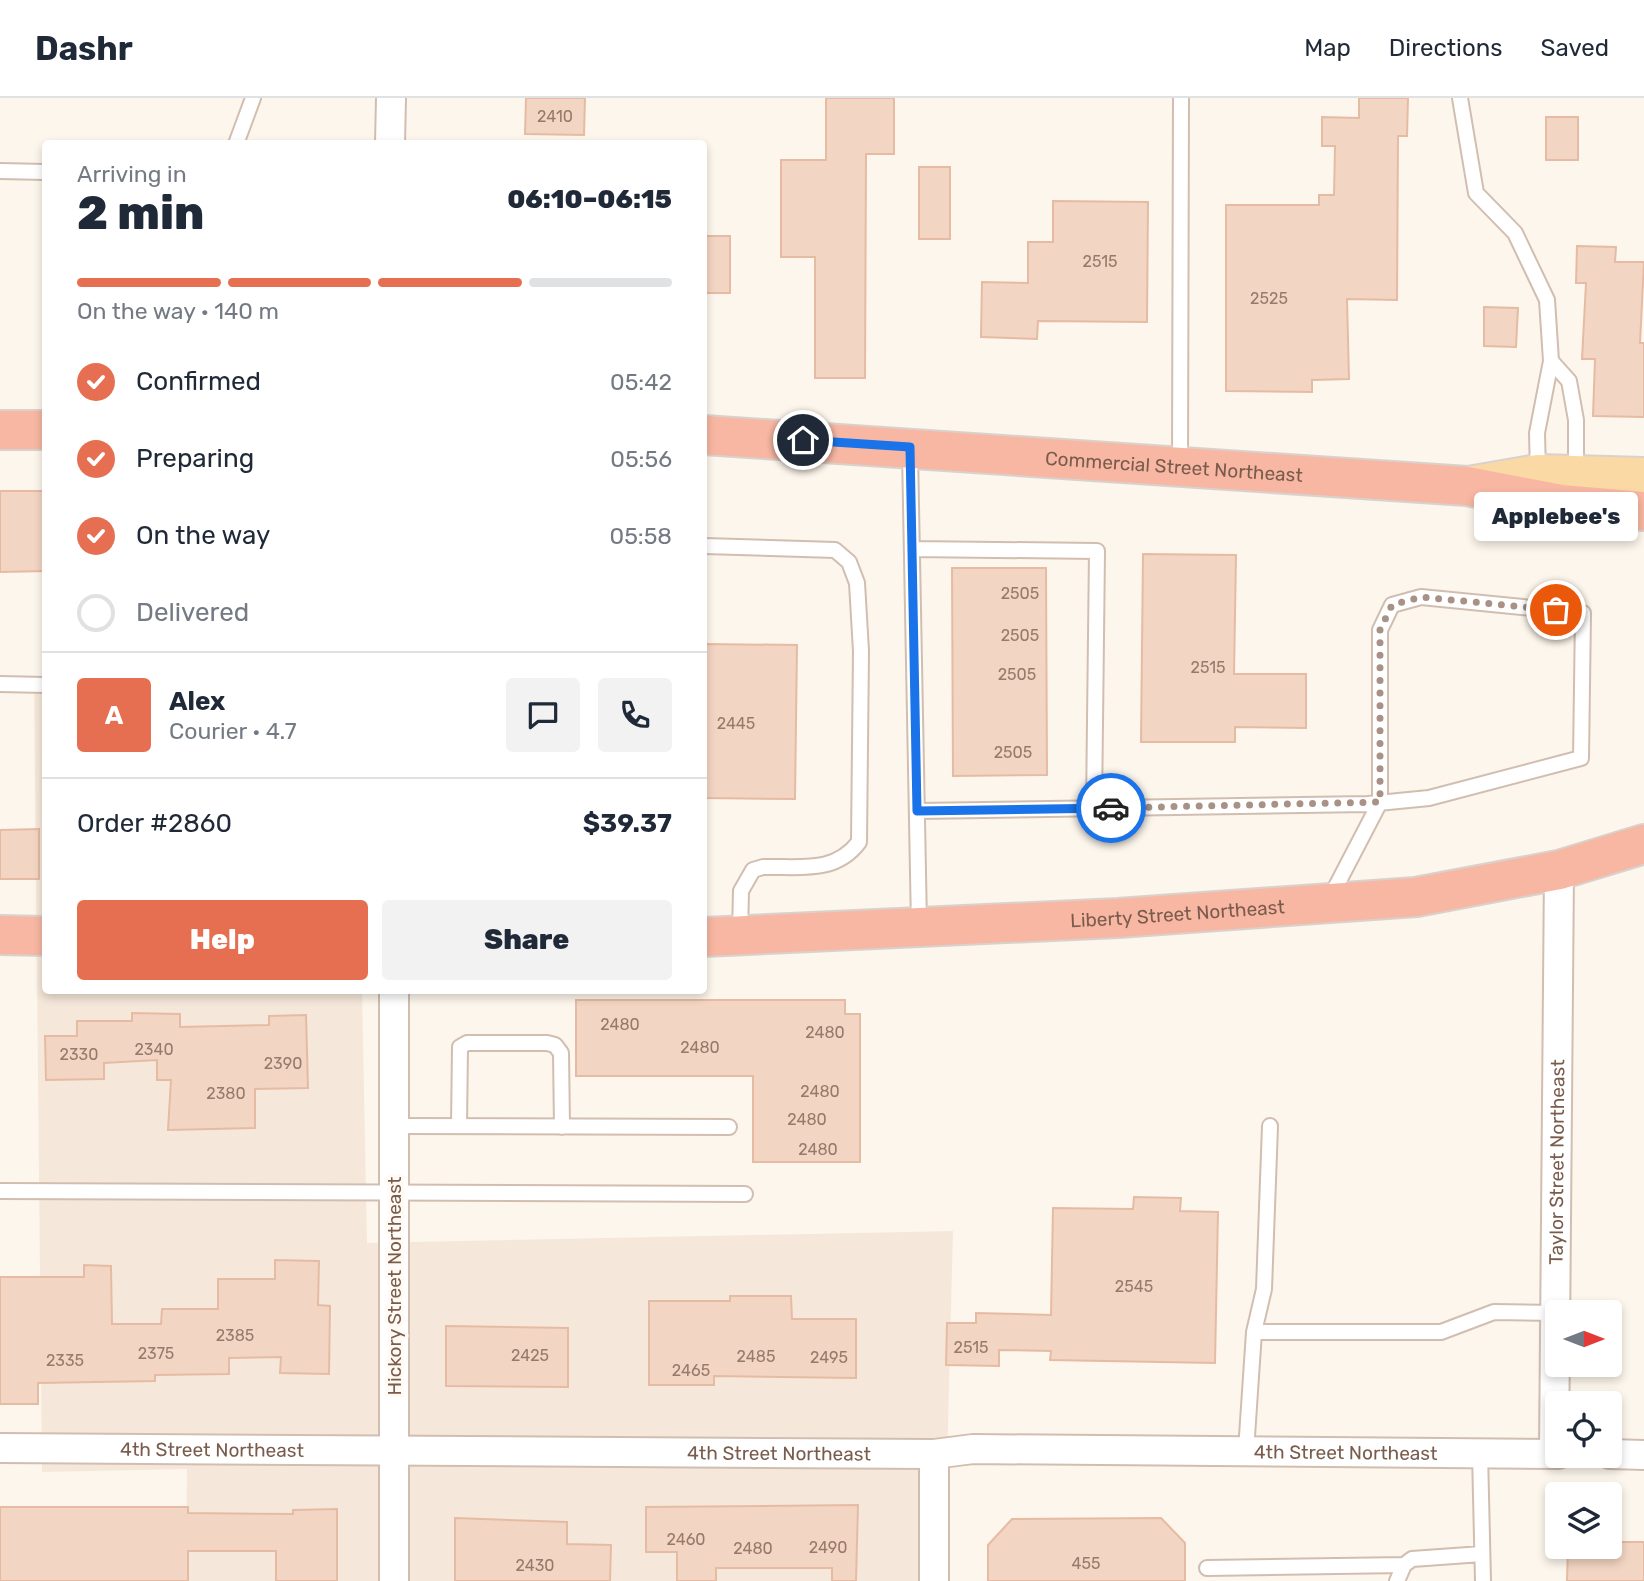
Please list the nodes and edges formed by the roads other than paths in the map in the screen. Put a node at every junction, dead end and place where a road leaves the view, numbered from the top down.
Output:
1 (253, 98) edge
2 (391, 98) edge
3 (1181, 98) edge
4 (1460, 98) edge
5 (237, 140) edge
6 (390, 140) edge
7 (0, 171) edge
8 (42, 172) edge
9 (1551, 361) junction
10 (0, 430) edge
11 (42, 430) edge
12 (707, 435) edge
13 (910, 447) junction
14 (1180, 465) junction
15 (1538, 474) junction
16 (1576, 475) junction
17 (1644, 477) edge
18 (1468, 486) junction
19 (1644, 511) edge
20 (707, 546) edge
21 (912, 549) junction
22 (0, 684) edge
23 (42, 685) edge
24 (1380, 802) junction
25 (1094, 808) junction
26 (917, 811) junction
27 (1644, 844) edge
28 (1559, 870) junction
29 (1326, 904) junction
30 (919, 927) junction
31 (0, 935) edge
32 (42, 936) edge
33 (722, 937) edge
34 (394, 994) edge
35 (394, 1126) junction
36 (458, 1126) junction
37 (1270, 1126) dead end
38 (562, 1127) junction
39 (729, 1127) dead end
40 (0, 1191) edge
41 (394, 1194) junction
42 (745, 1194) dead end
43 (1555, 1300) edge
44 (1545, 1313) edge
45 (1254, 1332) junction
46 (0, 1448) edge
47 (394, 1450) junction
48 (1246, 1451) junction
49 (1480, 1453) junction
50 (934, 1454) junction
51 (1545, 1454) edge
52 (1622, 1454) edge
53 (1644, 1455) edge
54 (1482, 1554) junction
55 (1404, 1565) junction
56 (1207, 1568) dead end
57 (394, 1581) edge
58 (934, 1581) edge
59 (1397, 1581) edge
60 (1483, 1581) edge

1 - 5 lane
2 - 6 street
3 - 14 lane
4 - 9 lane
7 - 8 lane
9 - 15 lane
9 - 16 lane
10 - 11 highway
12 - 13 highway, Commercial Street Northeast
13 - 14 highway, Commercial Street Northeast
13 - 21 lane
14 - 18 highway, Commercial Street Northeast
15 - 16 main road, Commercial Street Northeast
15 - 18 main road, Commercial Street Northeast
16 - 17 main road, Commercial Street Northeast
18 - 19 highway
20 - 33 lane
21 - 25 lane
21 - 26 lane
22 - 23 lane
24 - 24 lane
24 - 25 lane
24 - 29 lane
25 - 26 lane
26 - 30 lane
27 - 28 highway, Liberty Street Northeast
28 - 29 highway, Liberty Street Northeast
28 - 43 street, Taylor Street Northeast
29 - 30 highway, Liberty Street Northeast
30 - 33 highway, Liberty Street Northeast
31 - 32 highway
34 - 35 street, Hickory Street Northeast
35 - 36 lane
35 - 41 street, Hickory Street Northeast
36 - 38 lane
36 - 38 lane
37 - 45 lane
38 - 39 lane
40 - 41 lane
41 - 42 lane
41 - 47 street, Hickory Street Northeast
44 - 45 lane
45 - 48 lane
46 - 47 street, 4th Street Northeast
47 - 50 street, 4th Street Northeast
47 - 57 street, Hickory Street Northeast
48 - 49 street, 4th Street Northeast
48 - 50 street, 4th Street Northeast
49 - 51 street, 4th Street Northeast
49 - 54 lane
50 - 58 street
52 - 53 street
54 - 55 lane
54 - 60 lane
55 - 56 lane
55 - 59 lane

